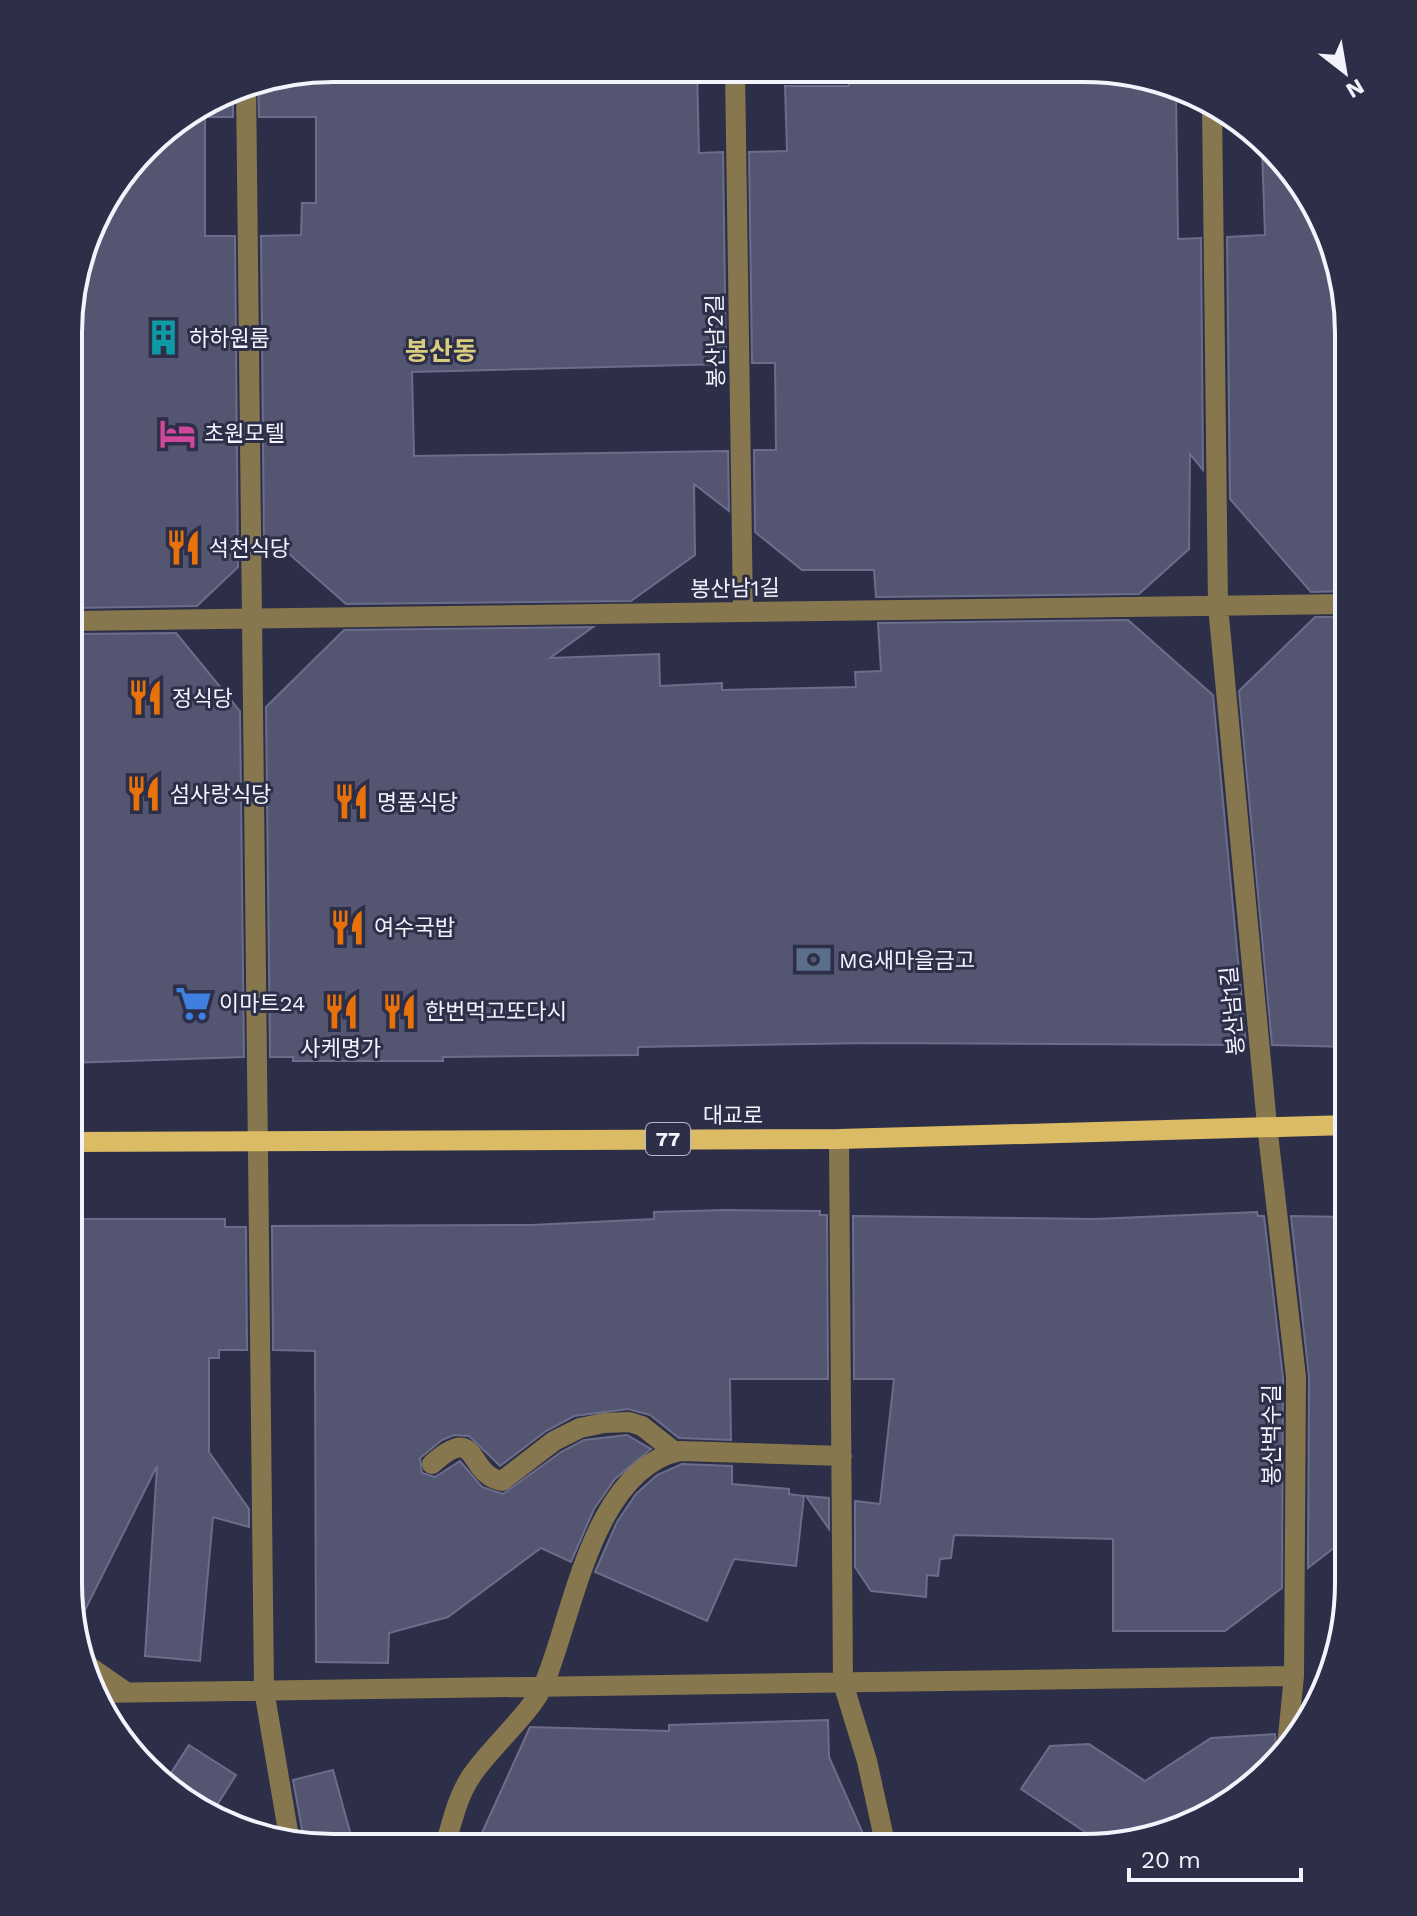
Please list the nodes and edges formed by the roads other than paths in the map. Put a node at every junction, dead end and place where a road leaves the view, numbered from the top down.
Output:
1 (735, 82) edge
2 (246, 97) edge
3 (1212, 117) edge
4 (1335, 604) edge
5 (1218, 606) junction
6 (743, 612) junction
7 (252, 619) junction
8 (82, 621) edge
9 (1267, 1125) junction
10 (1334, 1125) edge
11 (839, 1139) junction
12 (82, 1142) edge
13 (257, 1142) junction
14 (675, 1452) junction
15 (842, 1456) junction
16 (432, 1464) dead end
17 (99, 1673) edge
18 (1294, 1676) junction
19 (843, 1683) junction
20 (543, 1686) junction
21 (264, 1690) junction
22 (126, 1692) junction
23 (107, 1693) edge
24 (1289, 1729) edge
25 (288, 1829) edge
26 (446, 1834) edge
27 (883, 1834) edge

1 - 6 street, 봉산남2길
2 - 7 street
3 - 5 street
4 - 5 street, 봉산남1길
5 - 6 street, 봉산남1길
5 - 9 street, 봉산남1길
6 - 7 street, 봉산남1길
7 - 8 street, 봉산남1길
7 - 13 street
9 - 10 main road, 대교로 / 77
9 - 11 main road, 대교로 / 77
9 - 18 street, 봉산벅수길
11 - 13 main road, 대교로 / 77
11 - 15 street
12 - 13 main road, 대교로 / 77
13 - 21 street
14 - 15 street
14 - 16 street
14 - 20 street
15 - 19 street
17 - 22 street
18 - 19 street
18 - 24 street, 봉산벅수길
19 - 20 street
19 - 27 street
20 - 21 street
20 - 26 street
21 - 22 street
21 - 25 street
22 - 23 street

